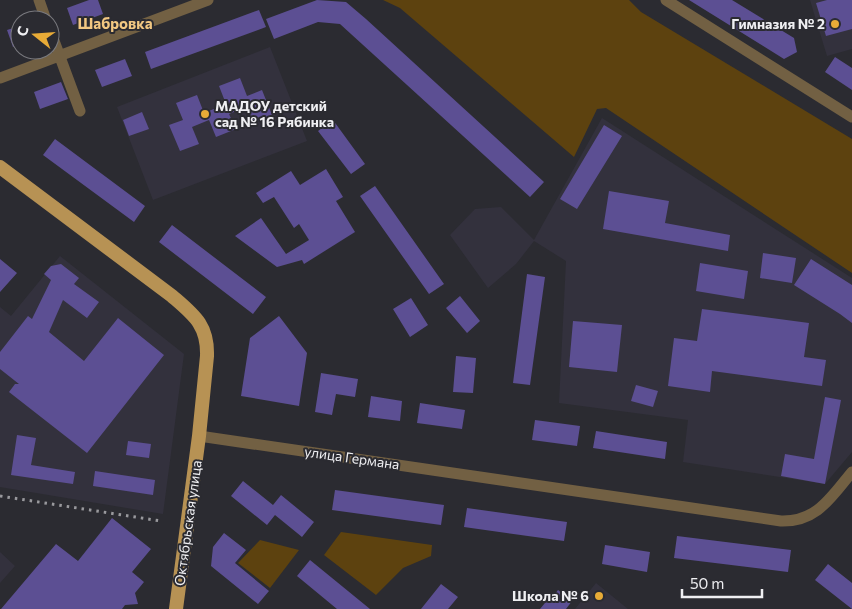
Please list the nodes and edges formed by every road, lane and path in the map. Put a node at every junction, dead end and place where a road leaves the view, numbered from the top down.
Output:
1 (208, 0) edge
2 (666, 0) edge
3 (60, 55) edge
4 (60, 58) edge
5 (46, 60) edge
6 (0, 78) edge
7 (80, 111) dead end
8 (852, 117) edge
9 (0, 167) edge
10 (199, 436) junction
11 (852, 472) edge
12 (176, 609) edge

1 - 3 street
2 - 8 street
4 - 7 street
5 - 6 street
9 - 10 main road
10 - 11 street, улица Германа
10 - 12 main road, Октябрьская улица

